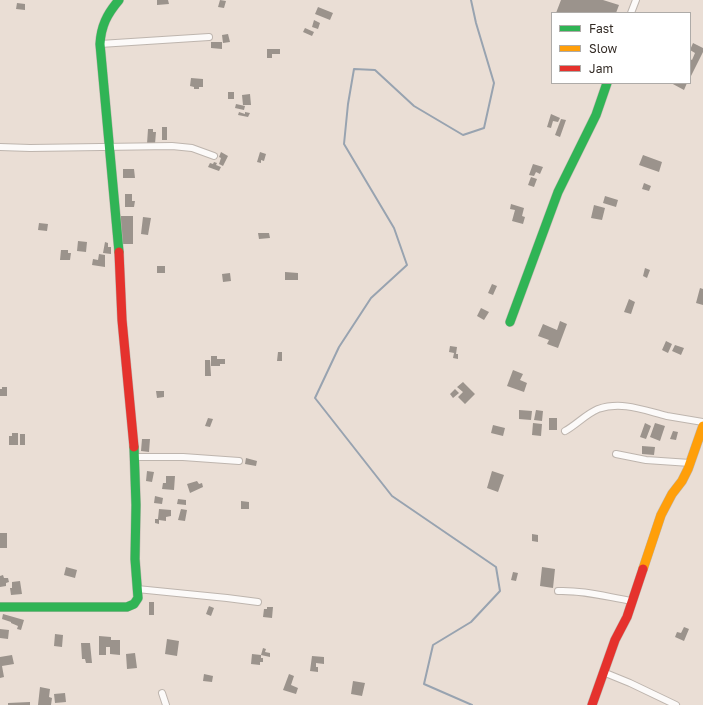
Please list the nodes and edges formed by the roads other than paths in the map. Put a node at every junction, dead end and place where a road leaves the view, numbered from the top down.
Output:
1 (119, 0) edge
2 (636, 0) edge
3 (631, 12) edge
4 (209, 37) dead end
5 (100, 44) junction
6 (607, 84) edge
7 (110, 146) junction
8 (0, 147) edge
9 (214, 156) dead end
10 (510, 322) dead end
11 (703, 422) edge
12 (703, 426) edge
13 (565, 431) dead end
14 (616, 454) dead end
15 (135, 457) junction
16 (239, 461) dead end
17 (690, 463) junction
18 (137, 589) junction
19 (558, 591) dead end
20 (632, 601) junction
21 (258, 602) dead end
22 (0, 607) edge
23 (603, 672) junction
24 (162, 693) dead end
25 (166, 705) edge
26 (592, 705) edge
27 (676, 705) edge

1 - 5 street
2 - 3 street
4 - 5 street
5 - 7 street
6 - 10 street
7 - 8 street
7 - 9 street
7 - 15 street
11 - 13 street
12 - 17 street
14 - 17 street
15 - 16 street
15 - 18 street
17 - 20 street
18 - 21 street
18 - 22 street
19 - 20 street
20 - 23 street
23 - 26 street
23 - 27 street
24 - 25 street

